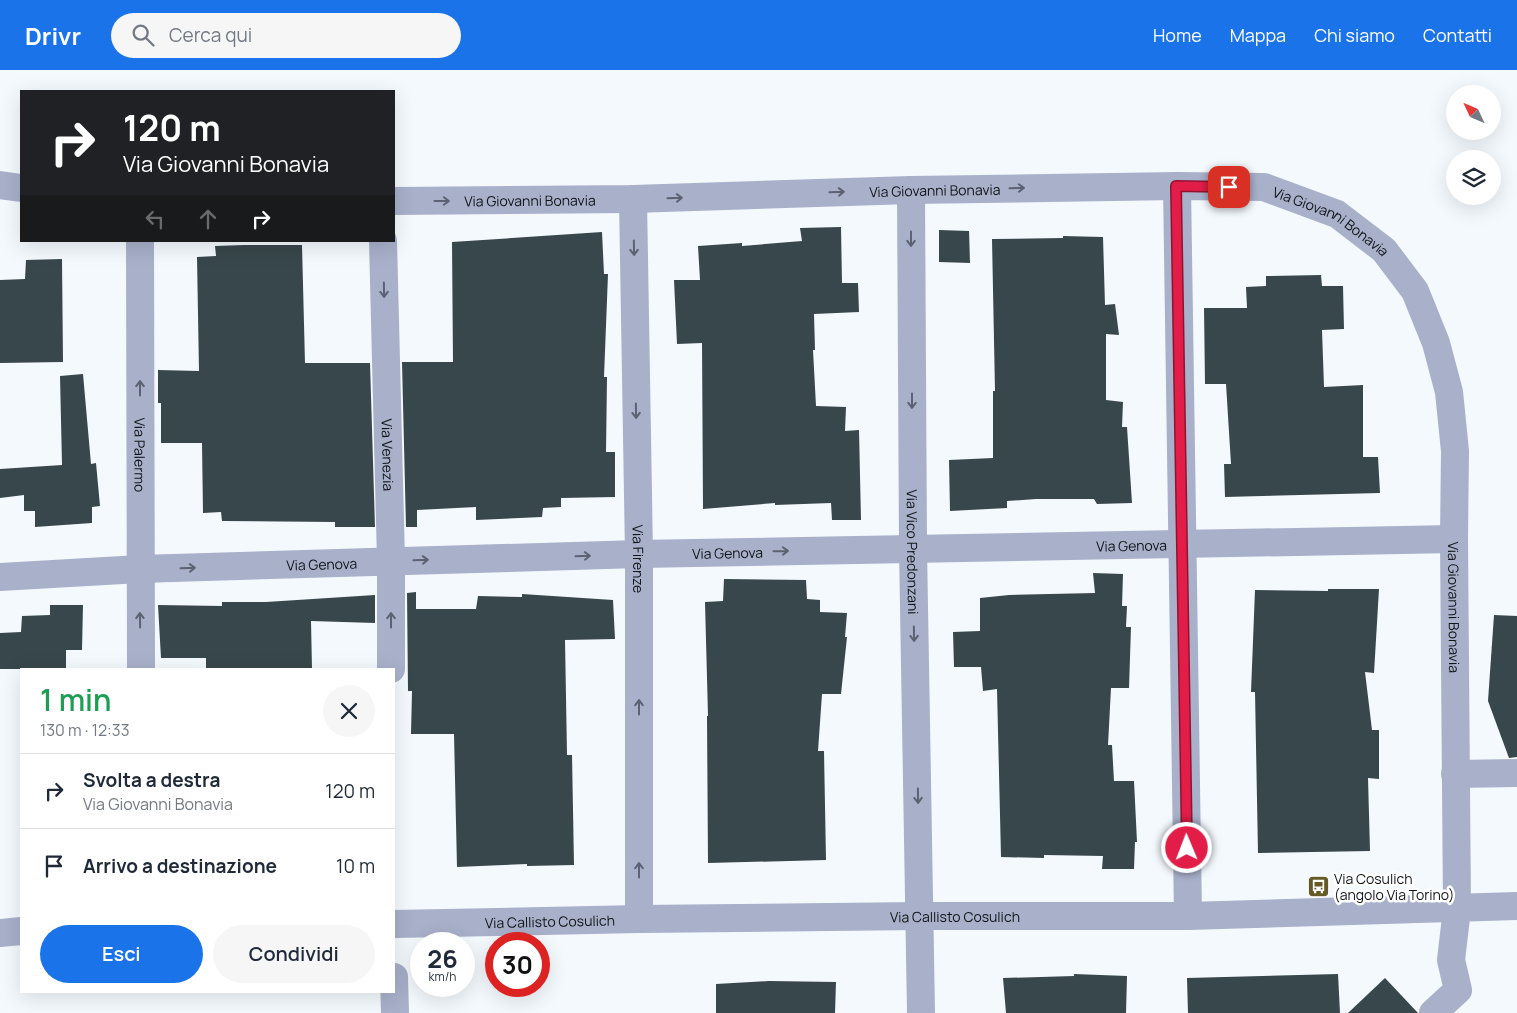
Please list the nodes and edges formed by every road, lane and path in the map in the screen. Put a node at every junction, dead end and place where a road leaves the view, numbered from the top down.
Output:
1 (0, 185) edge
2 (1176, 186) junction
3 (20, 188) edge
4 (911, 190) junction
5 (633, 200) junction
6 (395, 201) edge
7 (140, 242) edge
8 (383, 242) edge
9 (1454, 539) junction
10 (1182, 544) junction
11 (913, 548) junction
12 (639, 554) junction
13 (391, 561) junction
14 (140, 569) junction
15 (0, 577) edge
16 (141, 668) edge
17 (391, 668) edge
18 (1517, 773) edge
19 (1455, 774) junction
20 (1517, 906) edge
21 (1457, 908) junction
22 (920, 916) junction
23 (1188, 916) junction
24 (639, 919) junction
25 (395, 924) edge
26 (0, 932) edge
27 (20, 932) edge
28 (394, 993) edge
29 (395, 1013) edge
30 (921, 1013) edge
31 (1434, 1013) edge

1 - 3 street
4 -> 2 street, Via Giovanni Bonavia
2 - 9 street, Via Giovanni Bonavia
2 - 10 street
5 -> 4 street, Via Giovanni Bonavia
4 -> 11 street, Via Vico Predonzani
6 -> 5 street, Via Giovanni Bonavia
5 -> 12 street, Via Firenze
14 -> 7 street, Via Palermo
8 -> 13 street, Via Venezia
9 - 10 street, Via Genova
9 - 19 street, Via Giovanni Bonavia
10 - 11 street, Via Genova
10 - 23 street
12 -> 11 street, Via Genova
11 -> 22 street, Via Vico Predonzani
13 -> 12 street, Via Genova
24 -> 12 street, Via Firenze
14 -> 13 street, Via Genova
17 -> 13 street, Via Venezia
14 - 15 street, Via Genova
16 -> 14 street, Via Palermo
18 - 19 street
19 - 21 street, Via Giovanni Bonavia
20 - 21 street, Via Callisto Cosulich
21 - 23 street, Via Callisto Cosulich
21 - 31 street, Via Giovanni Bonavia
22 - 23 street, Via Callisto Cosulich
22 - 24 street, Via Callisto Cosulich
22 - 30 street, Via Vico Predonzani
24 - 25 street, Via Callisto Cosulich
26 - 27 street
28 - 29 street

